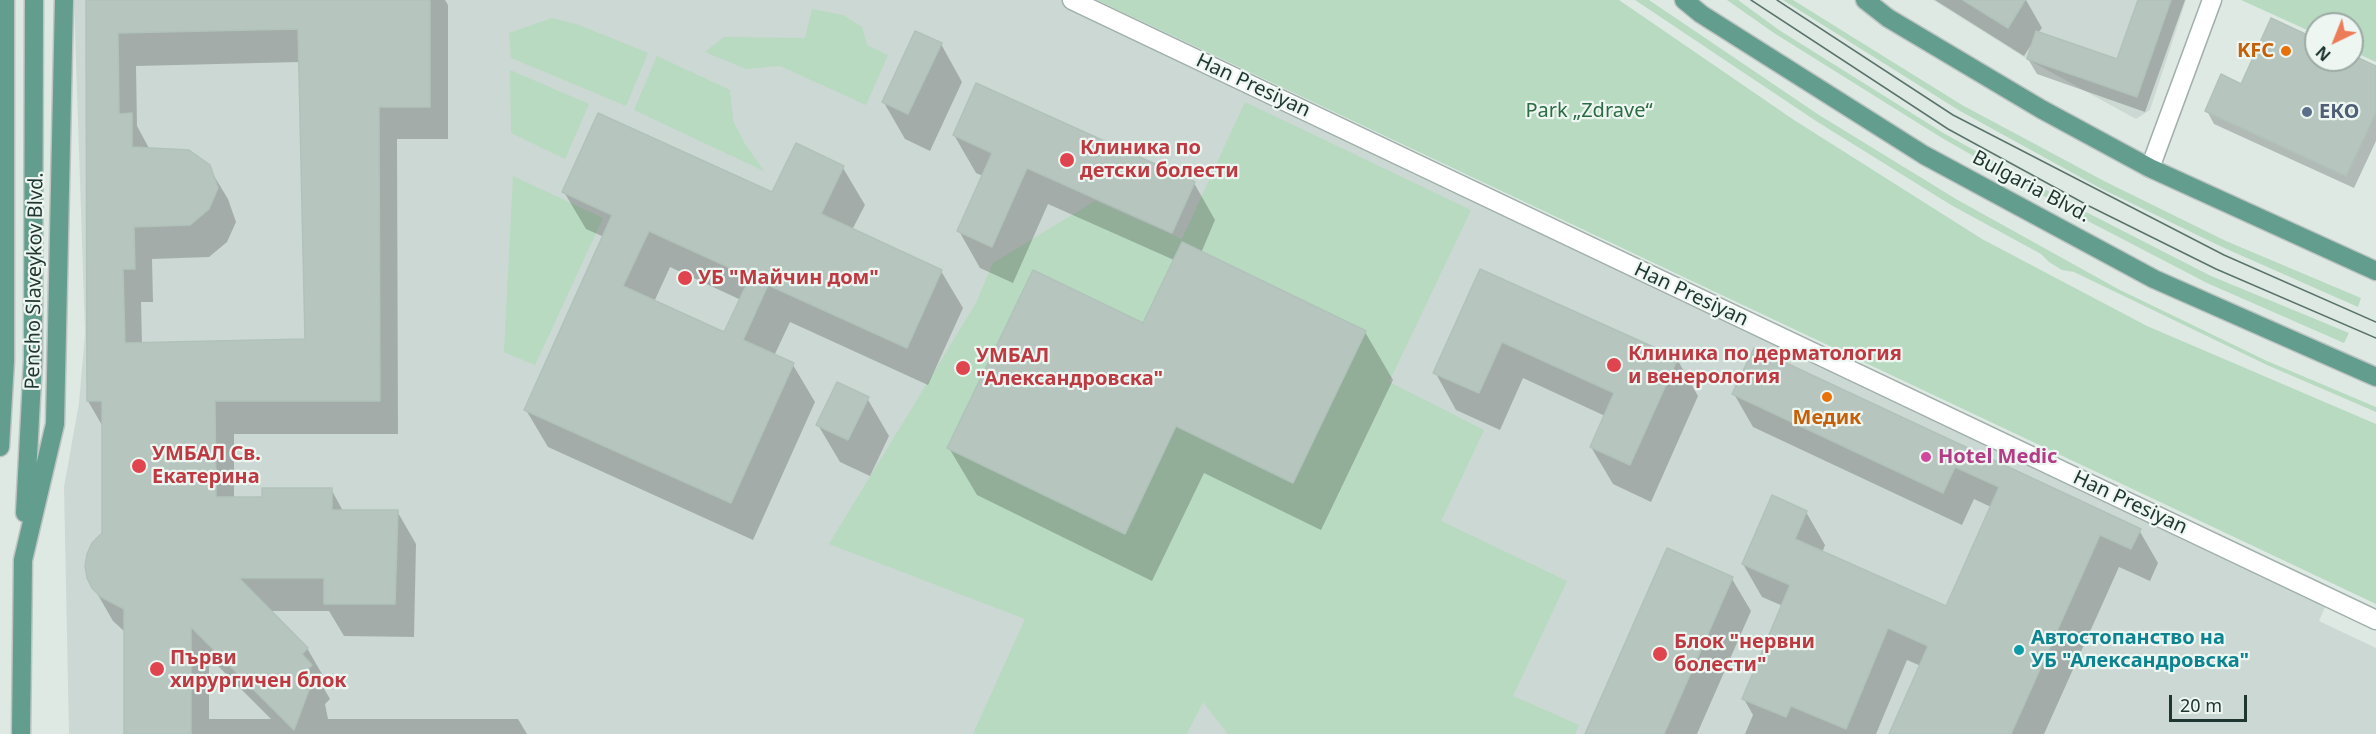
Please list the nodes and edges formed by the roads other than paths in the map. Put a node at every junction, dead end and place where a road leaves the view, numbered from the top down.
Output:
1 (5, 0) edge
2 (34, 0) edge
3 (64, 0) edge
4 (1072, 0) edge
5 (1679, 0) edge
6 (1684, 0) edge
7 (1855, 0) edge
8 (1865, 0) edge
9 (2212, 0) edge
10 (1701, 14) junction
11 (1888, 18) junction
12 (2150, 168) junction
13 (2376, 271) edge
14 (2376, 376) edge
15 (0, 447) edge
16 (23, 560) junction
17 (2376, 620) edge
18 (21, 734) edge

1 - 15 main road, Pencho Slaveykov Blvd.
2 - 16 main road, Pencho Slaveykov Blvd.
3 - 16 main road, Pencho Slaveykov Blvd.
4 - 17 street, Han Presiyan
5 - 10 main road
6 - 10 main road, Bulgaria Blvd.
7 - 11 main road
8 - 11 main road
9 - 12 street
10 - 14 main road, Bulgaria Blvd.
11 - 12 main road
12 - 13 main road
16 - 18 main road, Pencho Slaveykov Blvd.

